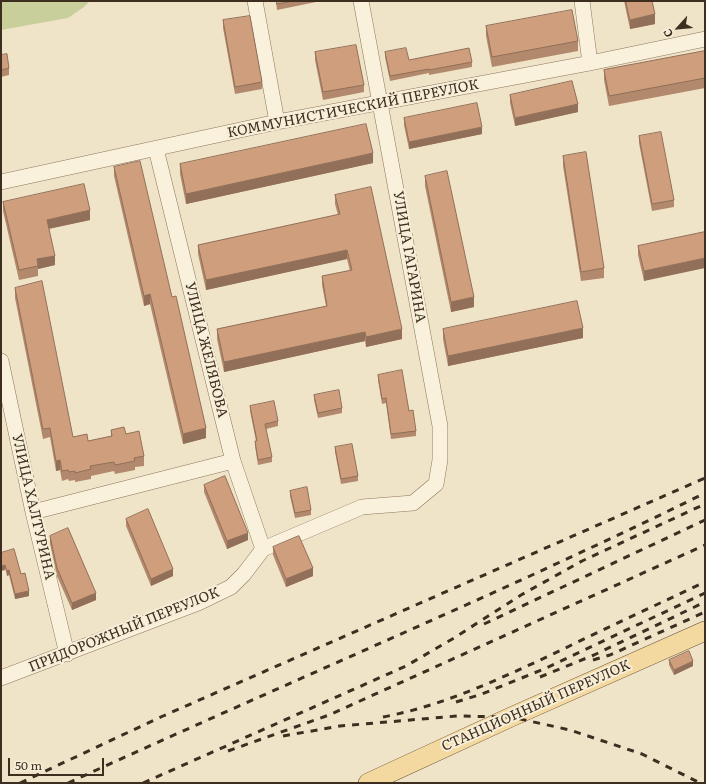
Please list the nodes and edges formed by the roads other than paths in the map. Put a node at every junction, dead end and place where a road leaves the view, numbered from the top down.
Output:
1 (255, 1) edge
2 (361, 1) edge
3 (582, 1) edge
4 (705, 39) edge
5 (590, 63) junction
6 (380, 103) junction
7 (277, 122) junction
8 (156, 149) junction
9 (1, 182) edge
10 (1, 361) edge
11 (233, 461) junction
12 (413, 503) joint
13 (33, 512) junction
14 (263, 549) junction
15 (705, 631) edge
16 (67, 654) junction
17 (1, 678) edge
18 (368, 783) edge

1 - 7 street
2 - 6 street, УЛИЦА ГАГАРИНА
3 - 5 street
4 - 5 street, КОММУНИСТИЧЕСКИЙ ПЕРЕУЛОК
5 - 6 street, КОММУНИСТИЧЕСКИЙ ПЕРЕУЛОК
6 - 7 street, КОММУНИСТИЧЕСКИЙ ПЕРЕУЛОК
6 - 12 street, УЛИЦА ГАГАРИНА
7 - 8 street, КОММУНИСТИЧЕСКИЙ ПЕРЕУЛОК
8 - 9 street, КОММУНИСТИЧЕСКИЙ ПЕРЕУЛОК
8 - 11 street, УЛИЦА ЖЕЛЯБОВА
10 - 13 street, УЛИЦА ХАЛТУРИНА
11 - 13 street
11 - 14 street, УЛИЦА ЖЕЛЯБОВА
12 - 14 street, ПРИДОРОЖНЫЙ ПЕРЕУЛОК
13 - 16 street, УЛИЦА ХАЛТУРИНА
14 - 16 street, ПРИДОРОЖНЫЙ ПЕРЕУЛОК
15 - 18 main road, СТАНЦИОННЫЙ ПЕРЕУЛОК
16 - 17 street, ПРИДОРОЖНЫЙ ПЕРЕУЛОК

